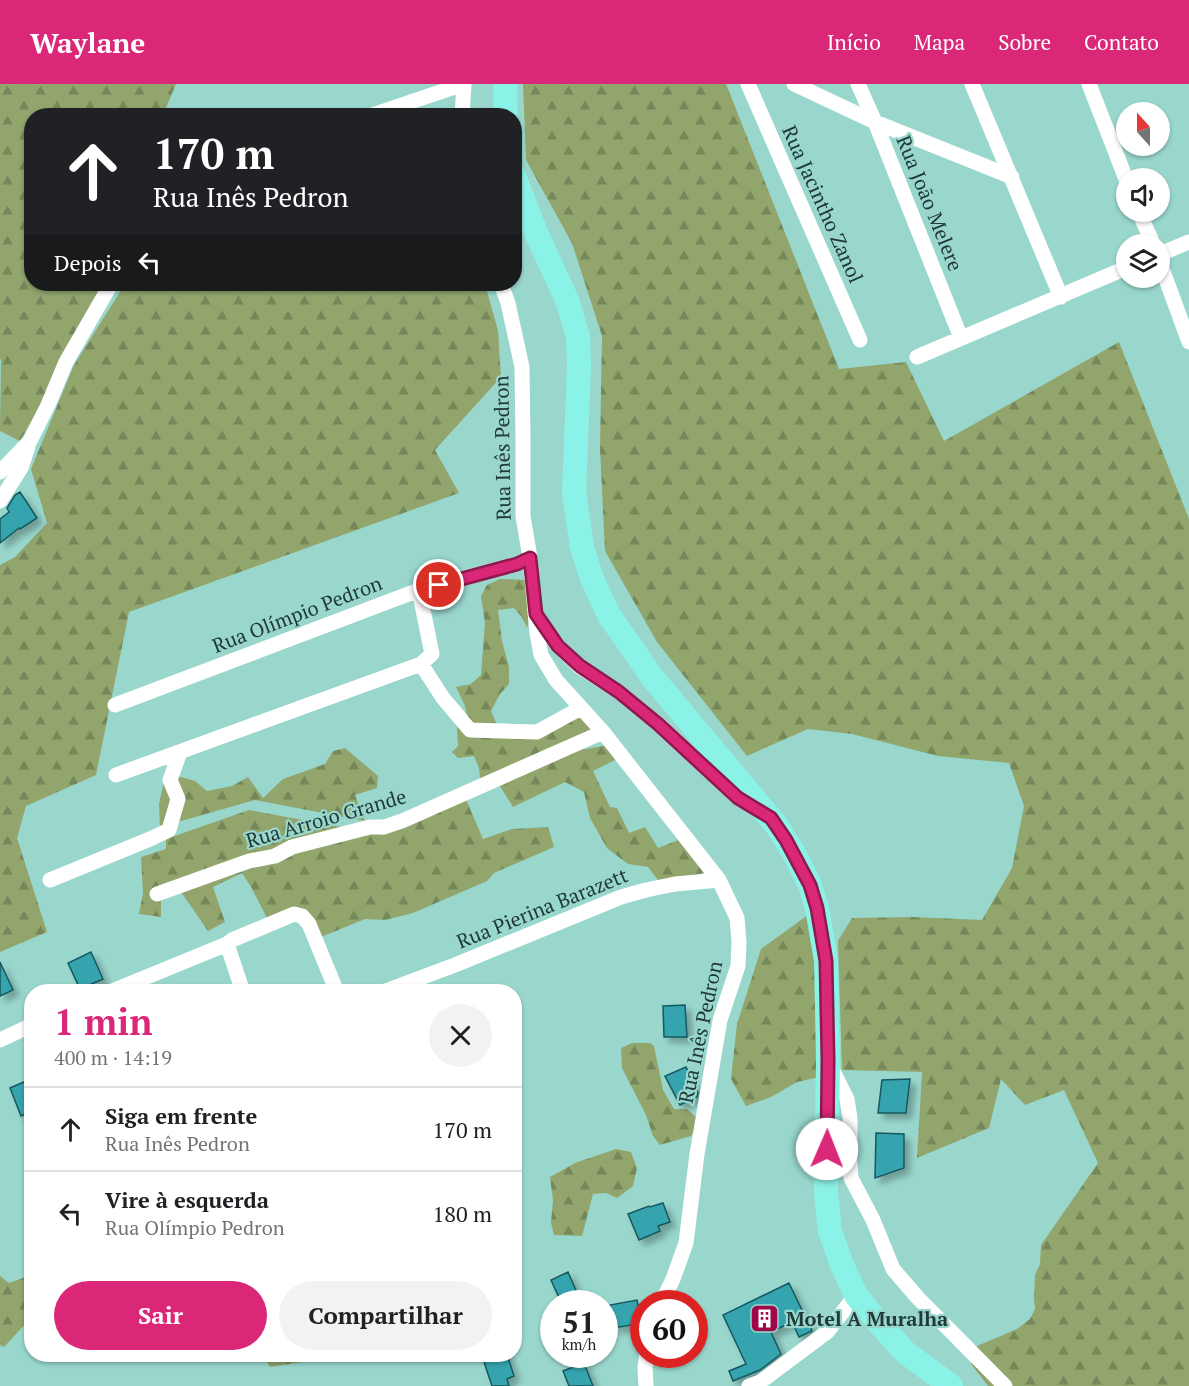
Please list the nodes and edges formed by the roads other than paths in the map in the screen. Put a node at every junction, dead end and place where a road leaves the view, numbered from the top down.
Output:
1 (464, 84) edge
2 (505, 84) edge
3 (748, 84) edge
4 (794, 84) edge
5 (858, 84) edge
6 (972, 84) edge
7 (1089, 84) edge
8 (393, 108) edge
9 (462, 108) edge
10 (506, 108) edge
11 (875, 122) junction
12 (1122, 168) edge
13 (1012, 177) junction
14 (522, 197) edge
15 (1189, 242) edge
16 (1170, 250) edge
17 (1116, 272) edge
18 (1169, 288) edge
19 (107, 291) edge
20 (504, 291) edge
21 (1061, 297) junction
22 (961, 338) junction
23 (860, 340) dead end
24 (1189, 342) edge
25 (916, 357) dead end
26 (30, 441) junction
27 (0, 472) edge
28 (0, 501) edge
29 (530, 558) junction
30 (419, 590) junction
31 (536, 614) junction
32 (421, 664) junction
33 (115, 705) dead end
34 (581, 708) junction
35 (603, 732) junction
36 (180, 752) junction
37 (116, 775) dead end
38 (771, 818) junction
39 (50, 880) dead end
40 (719, 880) junction
41 (157, 894) dead end
42 (227, 944) junction
43 (130, 984) edge
44 (240, 984) edge
45 (334, 984) edge
46 (404, 984) edge
47 (24, 1029) edge
48 (0, 1040) edge
49 (828, 1060) junction
50 (668, 1290) edge
51 (856, 1295) junction
52 (645, 1368) edge
53 (646, 1386) edge
54 (749, 1386) edge
55 (951, 1386) edge
56 (1005, 1386) edge

1 - 8 street
1 - 9 street
2 - 10 main road
3 - 23 street, Rua Jacintho Zanol
4 - 11 street
5 - 11 street, Rua João Melere
6 - 13 street
7 - 12 street
11 - 13 street
11 - 22 street, Rua João Melere
13 - 21 street
14 - 38 main road
15 - 16 street
17 - 21 street
18 - 24 street
19 - 26 street
20 - 29 street, Rua Inês Pedron
21 - 22 street
22 - 25 street
26 - 27 street
26 - 28 street
29 - 30 street, Rua Olímpio Pedron
29 - 31 street, Rua Inês Pedron
30 - 32 street
30 - 33 street, Rua Olímpio Pedron
31 - 34 street, Rua Inês Pedron
31 - 38 street, Rua Inês Pedron
32 - 34 street
32 - 36 street
34 - 35 street, Rua Inês Pedron
35 - 40 street, Rua Inês Pedron
35 - 41 street, Rua Arroio Grande
36 - 37 street
36 - 39 street
38 - 49 main road
40 - 46 street, Rua Pierina Barazett
40 - 50 street, Rua Inês Pedron
42 - 43 street
42 - 44 street
42 - 45 street
47 - 48 street
49 - 51 main road
49 - 56 street
51 - 54 street
51 - 55 main road
52 - 53 street

